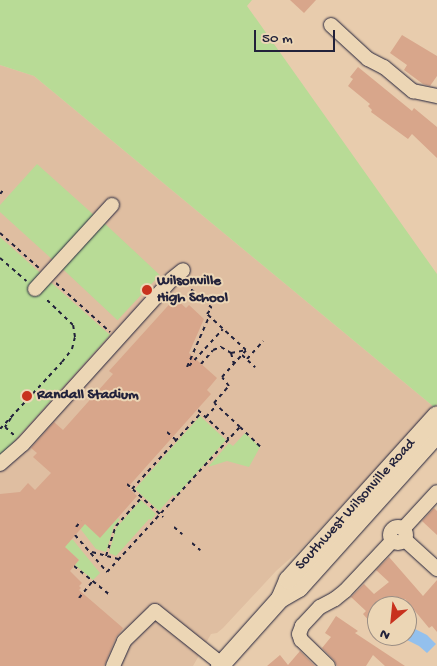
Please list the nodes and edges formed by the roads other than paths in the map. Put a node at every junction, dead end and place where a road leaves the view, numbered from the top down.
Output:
1 (331, 25) dead end
2 (437, 96) edge
3 (112, 205) dead end
4 (183, 276) road end
5 (35, 289) road end
6 (437, 415) edge
7 (437, 434) edge
8 (0, 464) edge
9 (437, 492) edge
10 (400, 536) junction
11 (437, 569) edge
12 (280, 599) junction
13 (222, 665) edge
14 (113, 666) edge
15 (328, 666) edge

1 - 2 lane
3 - 5 lane
4 - 8 lane
6 - 12 main road, Southwest Wilsonville Road
7 - 12 main road, Southwest Wilsonville Road
9 - 10 lane
10 - 11 lane
10 - 15 lane
12 - 13 main road, Southwest Wilsonville Road
13 - 14 lane

